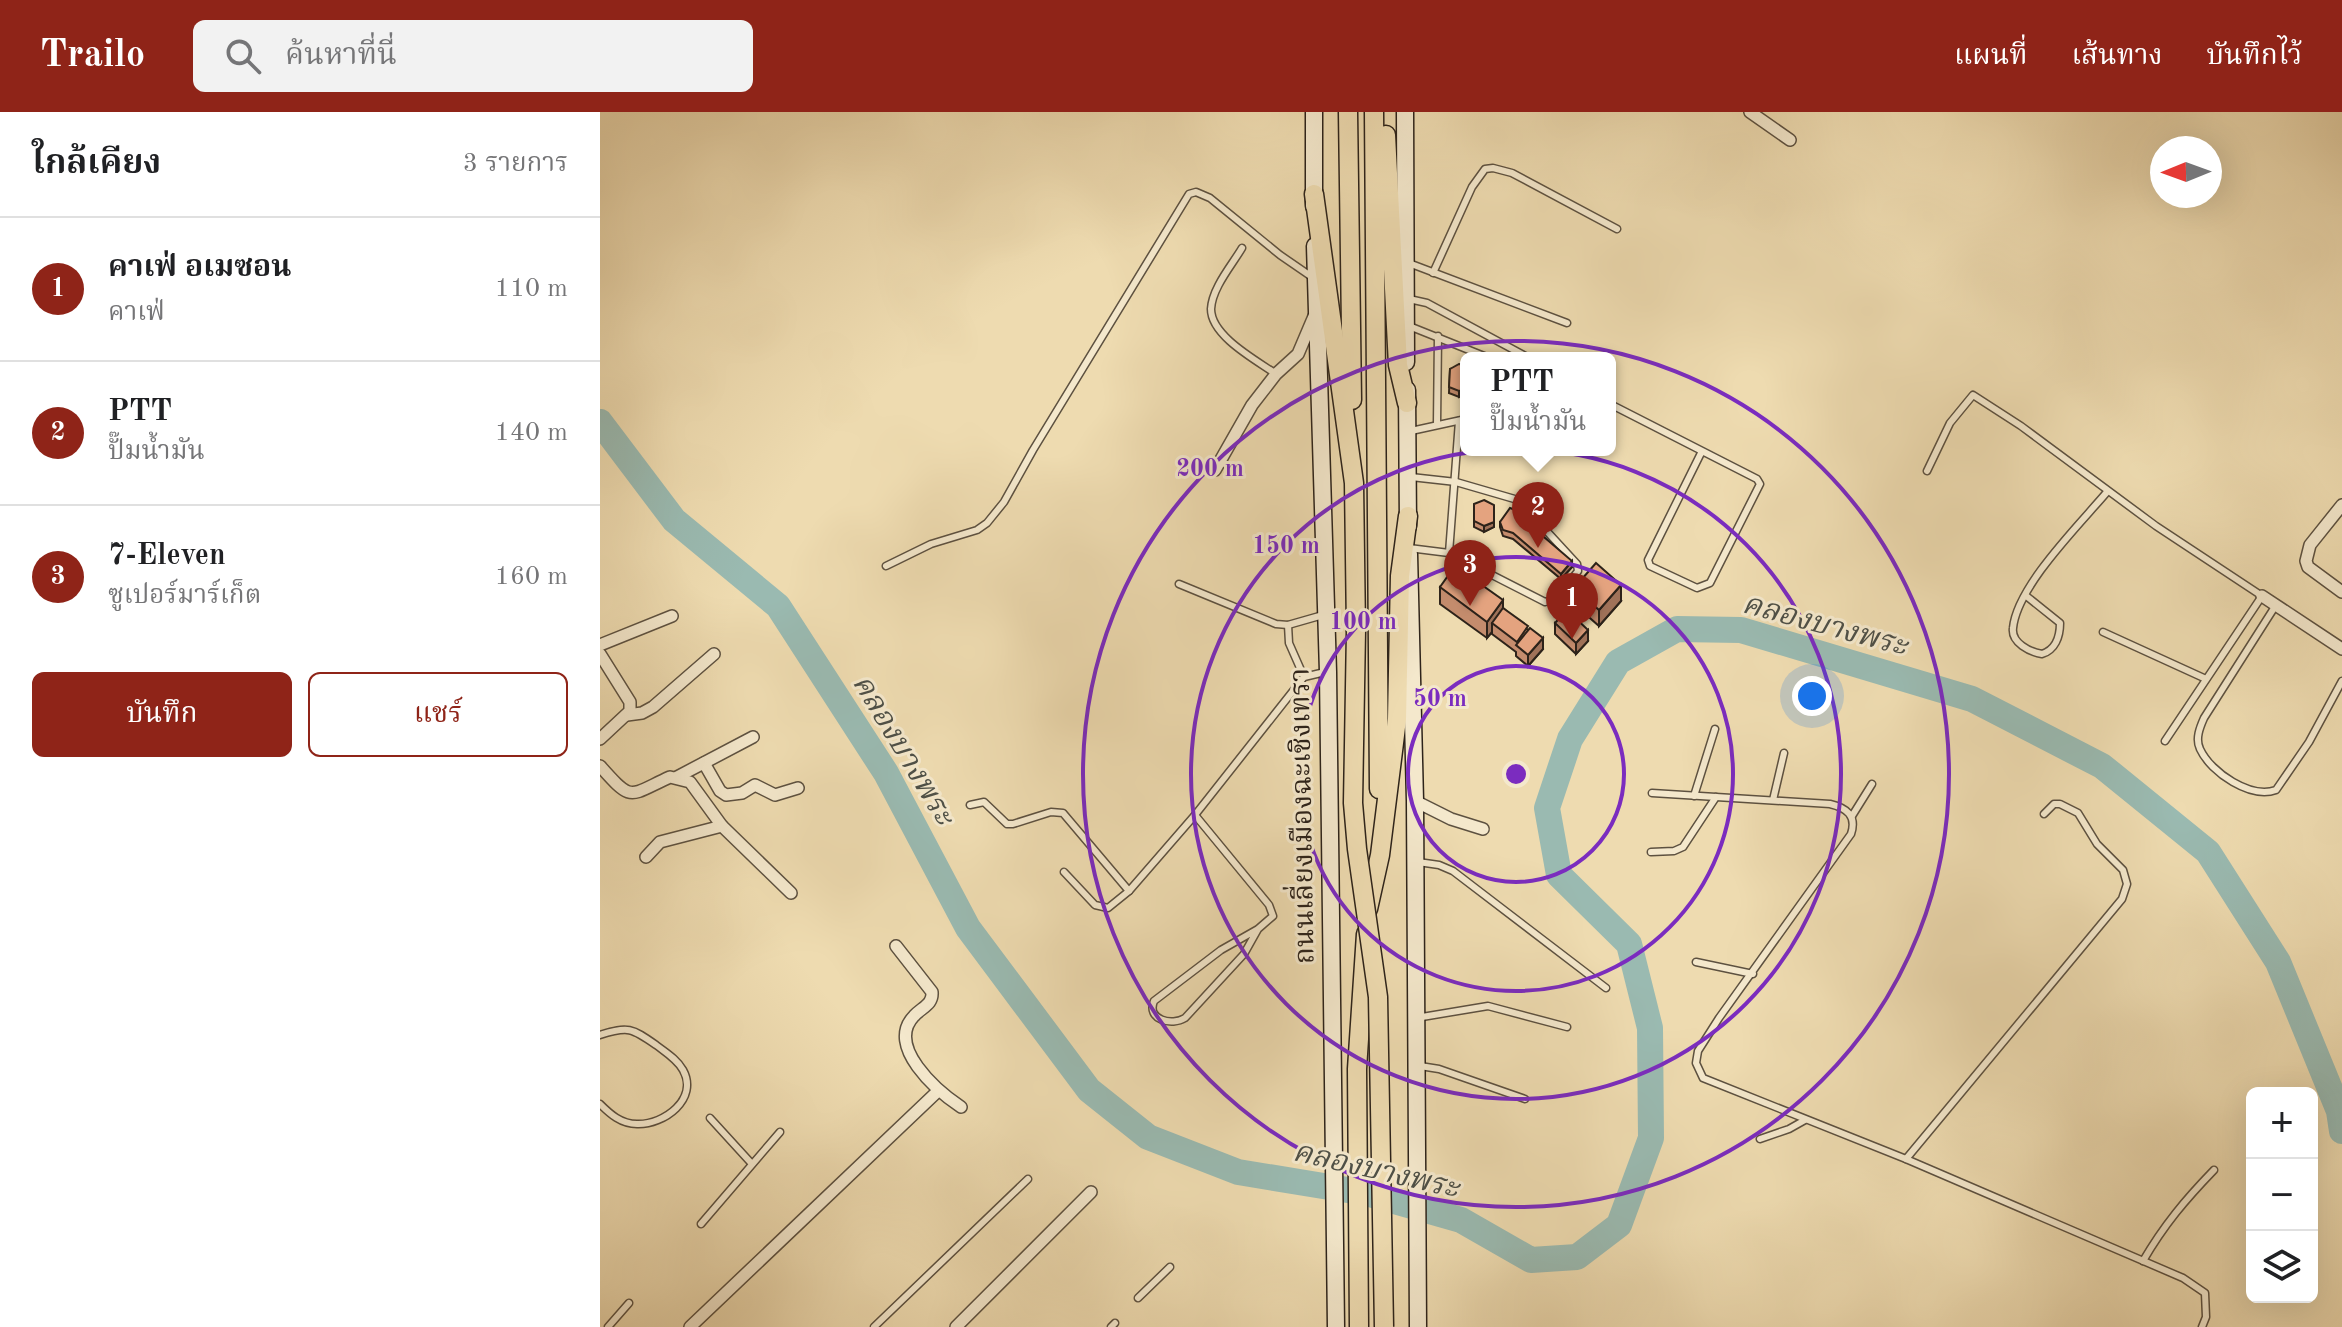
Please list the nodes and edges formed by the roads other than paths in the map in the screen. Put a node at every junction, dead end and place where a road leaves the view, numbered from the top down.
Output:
1 (1314, 112) edge
2 (1348, 112) edge
3 (1374, 112) edge
4 (1384, 112) edge
5 (1405, 112) edge
6 (1750, 112) edge
7 (1790, 140) dead end
8 (1314, 194) junction
9 (1617, 229) dead end
10 (1242, 248) dead end
11 (1406, 262) junction
12 (1433, 273) junction
13 (1315, 279) junction
14 (1406, 298) junction
15 (1316, 311) junction
16 (1567, 323) dead end
17 (1405, 324) junction
18 (1438, 336) junction
19 (1475, 352) edge
20 (1518, 352) edge
21 (1276, 374) junction
22 (1407, 403) junction
23 (1616, 407) edge
24 (1460, 420) edge
25 (1437, 424) junction
26 (1408, 432) junction
27 (1460, 447) edge
28 (1702, 451) junction
29 (1215, 470) dead end
30 (1927, 471) dead end
31 (1407, 477) junction
32 (1456, 482) junction
33 (1354, 483) junction
34 (2107, 492) junction
35 (2342, 505) edge
36 (1408, 516) junction
37 (1409, 548) junction
38 (1449, 553) junction
39 (886, 566) dead end
40 (1179, 584) dead end
41 (2342, 592) edge
42 (2025, 595) junction
43 (2262, 596) junction
44 (2276, 605) junction
45 (1326, 614) junction
46 (672, 616) dead end
47 (1288, 625) junction
48 (2103, 632) dead end
49 (600, 645) edge
50 (2342, 649) edge
51 (600, 654) edge
52 (714, 654) dead end
53 (1328, 672) junction
54 (1304, 677) junction
55 (2206, 679) junction
56 (2342, 681) edge
57 (627, 715) junction
58 (1715, 729) dead end
59 (753, 737) dead end
60 (600, 739) edge
61 (2165, 741) dead end
62 (1784, 753) dead end
63 (704, 763) junction
64 (600, 766) edge
65 (677, 777) junction
66 (1872, 784) dead end
67 (798, 788) dead end
68 (1652, 793) dead end
69 (1694, 796) junction
70 (1716, 797) junction
71 (1773, 800) junction
72 (1415, 801) junction
73 (970, 805) dead end
74 (2044, 814) dead end
75 (1195, 815) junction
76 (1852, 816) junction
77 (722, 826) junction
78 (1483, 829) dead end
79 (1651, 852) dead end
80 (1380, 855) junction
81 (646, 857) dead end
82 (1415, 861) junction
83 (1064, 872) dead end
84 (1129, 891) junction
85 (791, 893) dead end
86 (1258, 929) junction
87 (896, 946) dead end
88 (1696, 962) dead end
89 (1753, 974) junction
90 (1606, 988) dead end
91 (1416, 1018) junction
92 (1567, 1027) dead end
93 (600, 1035) edge
94 (1416, 1066) junction
95 (938, 1091) junction
96 (1525, 1099) dead end
97 (600, 1104) edge
98 (961, 1107) dead end
99 (710, 1118) dead end
100 (1805, 1120) junction
101 (780, 1132) dead end
102 (1760, 1139) dead end
103 (1906, 1159) junction
104 (752, 1164) junction
105 (2214, 1170) dead end
106 (1028, 1179) dead end
107 (1091, 1192) dead end
108 (701, 1224) dead end
109 (2143, 1261) junction
110 (1170, 1267) dead end
111 (1138, 1298) dead end
112 (629, 1303) dead end
113 (608, 1327) edge
114 (690, 1327) edge
115 (874, 1327) edge
116 (956, 1327) edge
117 (1336, 1327) edge
118 (1359, 1327) edge
119 (1384, 1327) edge
120 (1418, 1327) edge
121 (2202, 1327) edge

1 - 8 main road, ถนนเลี่ยงเมืองฉะเชิงเทรา
2 - 33 highway
3 - 80 highway
4 - 22 highway
5 - 11 main road
6 - 7 street
8 - 13 main road, ถนนเลี่ยงเมืองฉะเชิงเทรา
8 - 33 highway
9 - 12 lane
10 - 21 lane
11 - 12 lane
11 - 14 main road
12 - 16 lane
13 - 15 main road, ถนนเลี่ยงเมืองฉะเชิงเทรา
13 - 39 lane
14 - 17 main road
14 - 20 lane
15 - 21 street
15 - 45 main road, ถนนเลี่ยงเมืองฉะเชิงเทรา
17 - 18 lane
17 - 22 main road
18 - 19 lane
18 - 25 lane
21 - 29 street
22 - 26 main road
23 - 28 lane
24 - 25 lane
25 - 26 lane
26 - 31 main road
27 - 32 lane
28 - 28 lane
30 - 34 lane
31 - 32 lane
31 - 36 main road
32 - 38 lane
32 - 38 lane
33 - 119 highway, bridge
34 - 42 lane
34 - 43 lane
35 - 41 street
36 - 37 main road
36 - 80 highway
37 - 38 lane
37 - 72 main road
40 - 47 lane
42 - 42 lane
43 - 44 street
43 - 55 lane
44 - 50 street
44 - 56 lane
45 - 47 lane
45 - 53 main road, ถนนเลี่ยงเมืองฉะเชิงเทรา
46 - 49 street
47 - 54 lane
48 - 55 lane
51 - 57 street
52 - 57 street
53 - 54 lane
53 - 117 main road, ถนนเลี่ยงเมืองฉะเชิงเทรา
54 - 75 lane
55 - 61 lane
57 - 60 street
58 - 69 lane
59 - 63 street
62 - 71 lane
63 - 65 street
63 - 67 street
64 - 65 street
65 - 77 street
66 - 76 lane
68 - 69 lane
69 - 70 lane
70 - 71 lane
70 - 79 lane
71 - 76 lane
72 - 78 street
72 - 82 main road
73 - 84 lane
74 - 103 lane
75 - 84 lane
75 - 86 lane
76 - 89 lane
77 - 81 street
77 - 85 street
80 - 118 highway
82 - 90 lane
82 - 91 main road
83 - 84 lane
86 - 86 lane
87 - 95 street
88 - 89 lane
89 - 100 lane
91 - 92 lane
91 - 94 main road
93 - 97 lane
94 - 96 lane
94 - 120 main road
95 - 98 street
95 - 114 street
99 - 104 lane
100 - 102 lane
100 - 103 lane
101 - 104 lane
103 - 109 lane
104 - 108 lane
105 - 109 lane
106 - 115 lane
107 - 116 street
109 - 121 lane
110 - 111 lane
112 - 113 lane

